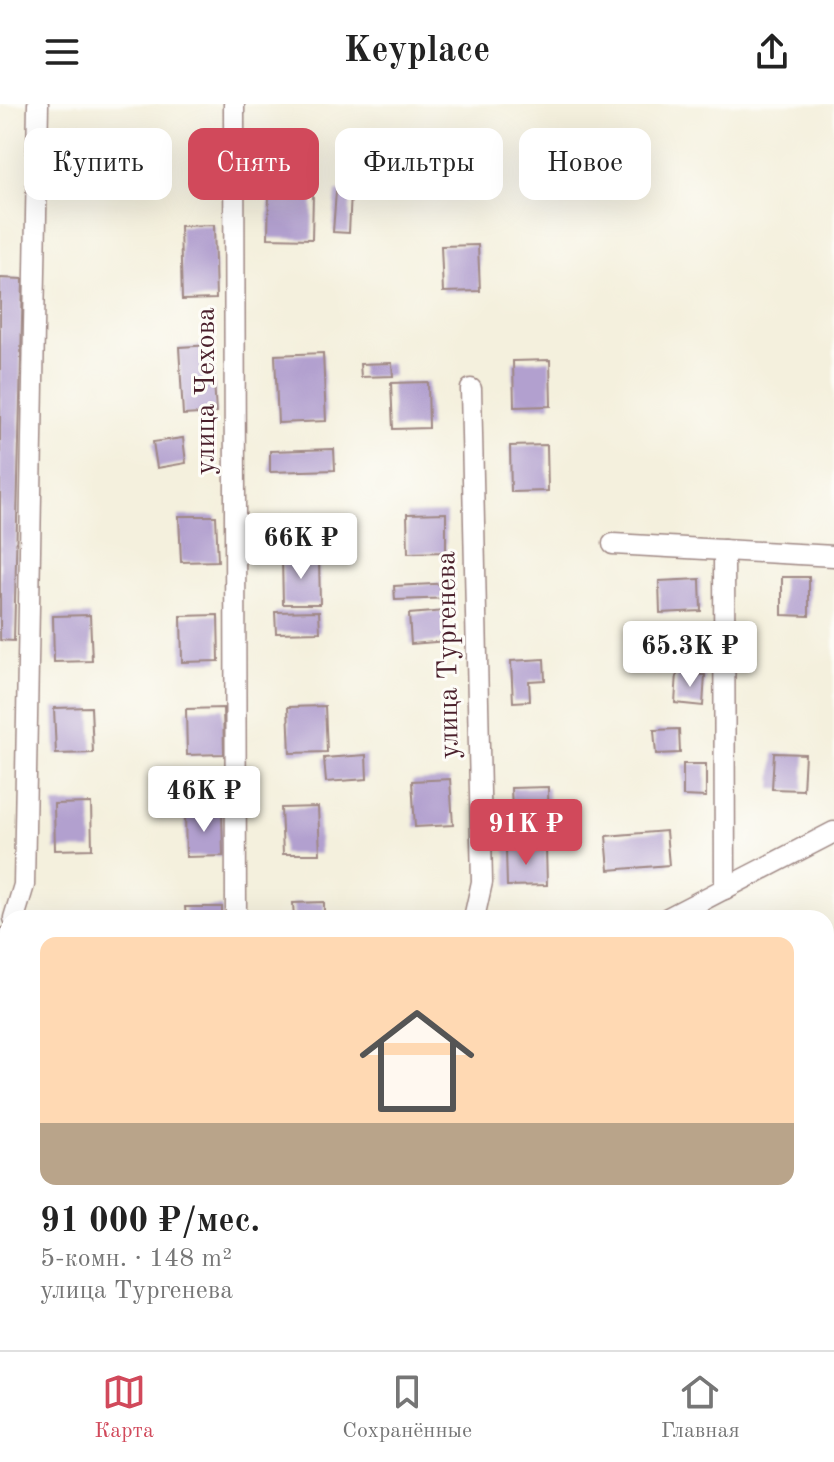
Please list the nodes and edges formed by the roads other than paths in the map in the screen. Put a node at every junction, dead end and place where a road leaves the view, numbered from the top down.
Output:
1 (38, 104) edge
2 (234, 104) edge
3 (471, 389) dead end
4 (613, 544) dead end
5 (724, 550) junction
6 (834, 556) edge
7 (834, 832) edge
8 (725, 889) junction
9 (16, 910) edge
10 (236, 910) edge
11 (476, 910) edge
12 (684, 910) edge

1 - 9 street
2 - 10 street, улица Чехова
3 - 11 street, улица Тургенева
4 - 5 street
5 - 6 street
5 - 8 street
7 - 8 street
8 - 12 street

